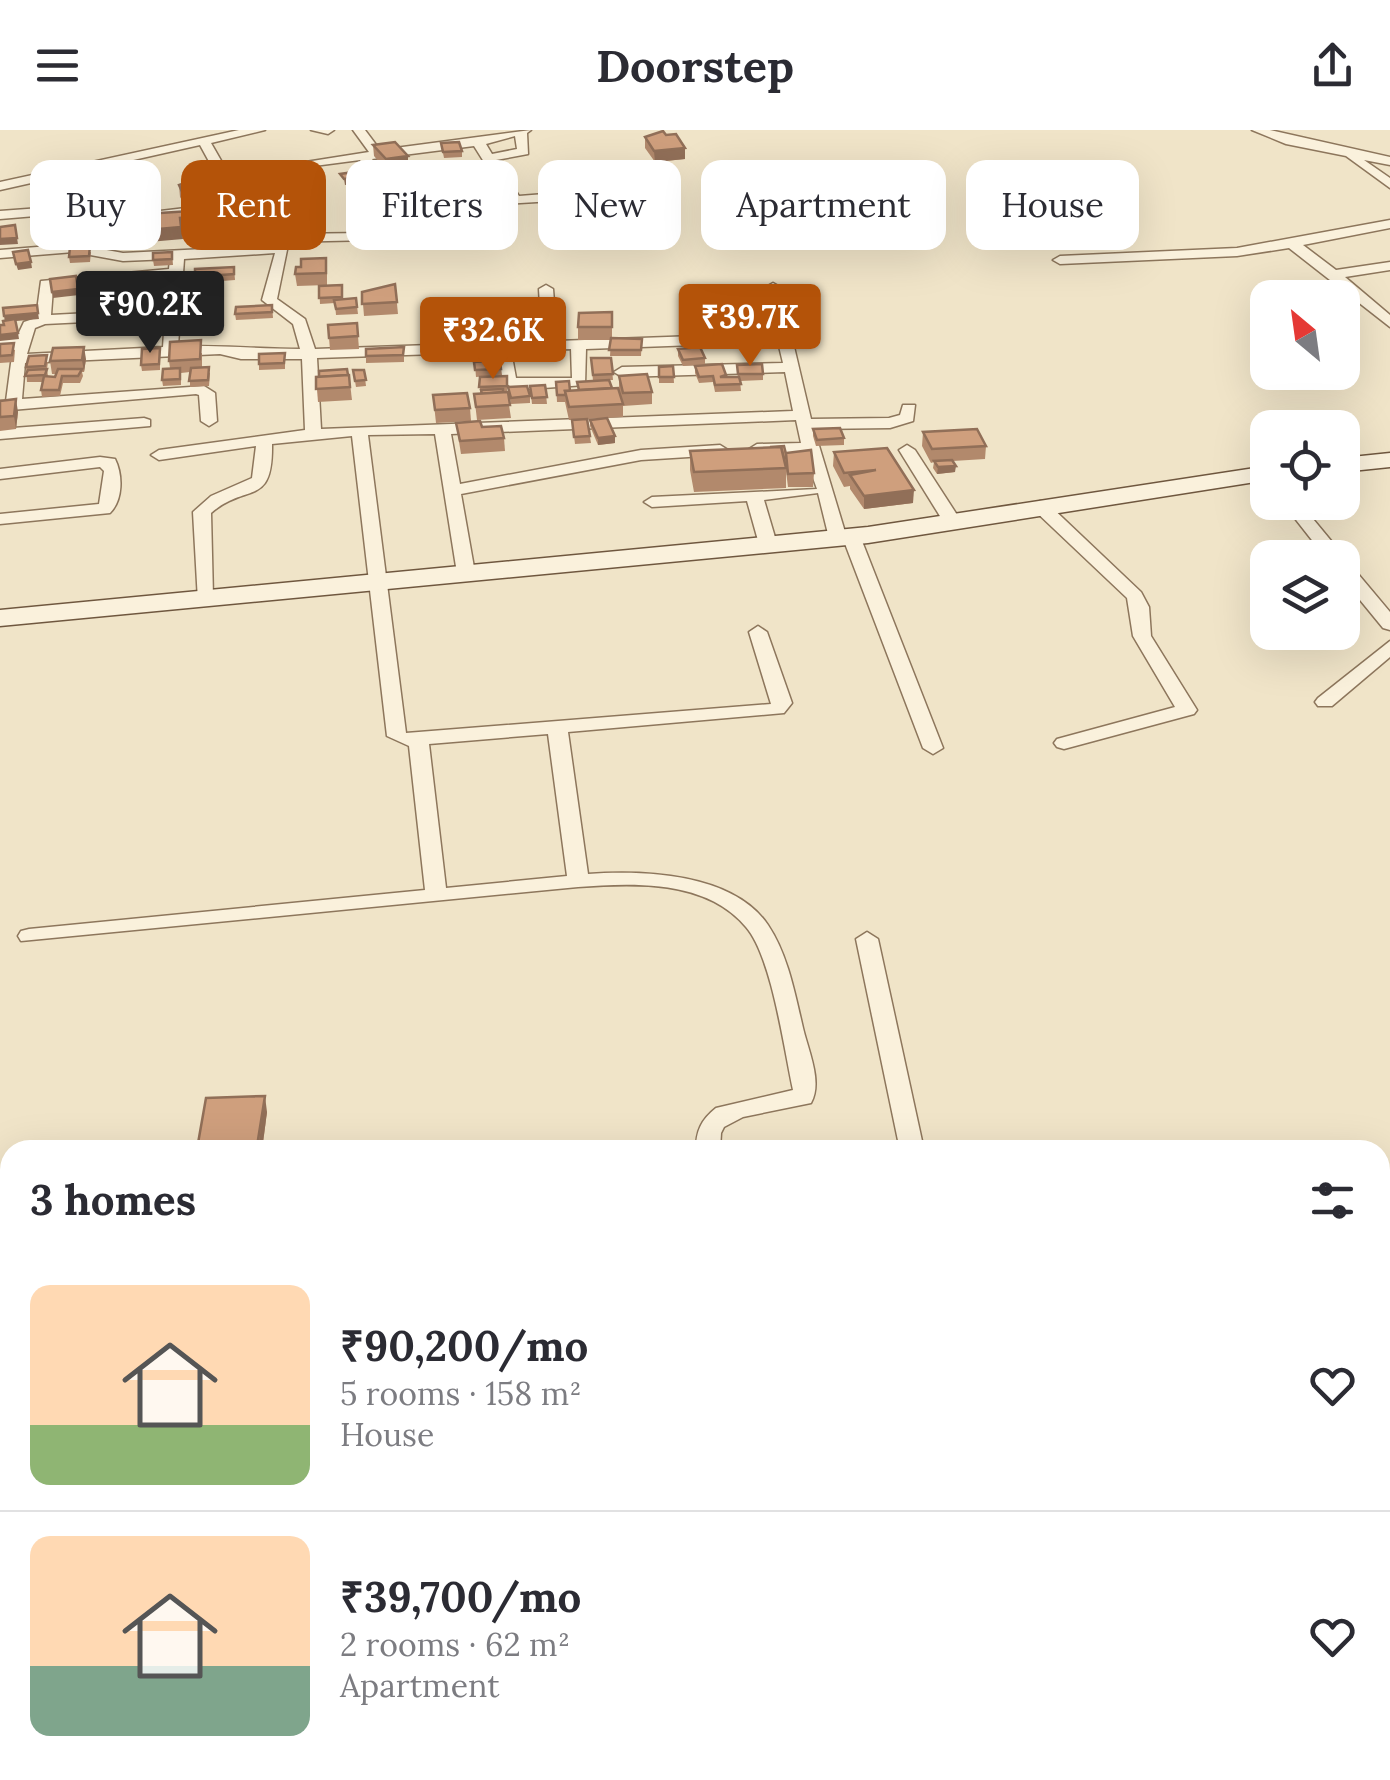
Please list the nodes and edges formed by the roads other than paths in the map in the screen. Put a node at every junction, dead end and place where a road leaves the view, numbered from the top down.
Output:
1 (260, 130) edge
2 (318, 130) edge
3 (328, 130) edge
4 (359, 130) edge
5 (1258, 130) edge
6 (522, 131) edge
7 (486, 136) edge
8 (204, 142) junction
9 (1347, 152) junction
10 (369, 154) junction
11 (490, 158) joint
12 (326, 160) edge
13 (373, 160) edge
14 (1390, 161) edge
15 (1390, 184) edge
16 (0, 186) edge
17 (532, 198) junction
18 (538, 198) edge
19 (518, 199) edge
20 (30, 213) edge
21 (161, 215) edge
22 (0, 216) edge
23 (537, 219) dead end
24 (1390, 224) edge
25 (1292, 243) junction
26 (206, 250) edge
27 (281, 250) edge
28 (0, 254) edge
29 (177, 255) junction
30 (1060, 260) dead end
31 (1390, 266) edge
32 (294, 268) edge
33 (277, 269) junction
34 (177, 273) junction
35 (1333, 275) junction
36 (772, 287) dead end
37 (546, 290) dead end
38 (444, 303) dead end
39 (171, 313) junction
40 (43, 320) junction
41 (1390, 323) edge
42 (785, 337) junction
43 (0, 343) edge
44 (578, 344) junction
45 (550, 346) junction
46 (503, 347) junction
47 (451, 348) junction
48 (170, 351) junction
49 (310, 354) junction
50 (14, 364) edge
51 (792, 367) junction
52 (622, 372) edge
53 (7, 406) edge
54 (909, 408) dead end
55 (804, 420) junction
56 (210, 421) dead end
57 (613, 421) junction
58 (144, 423) dead end
59 (442, 428) junction
60 (359, 430) junction
61 (0, 434) edge
62 (313, 434) junction
63 (264, 438) junction
64 (810, 448) junction
65 (908, 450) dead end
66 (159, 455) dead end
67 (624, 458) junction
68 (1390, 460) edge
69 (1360, 463) edge
70 (0, 474) edge
71 (1250, 476) edge
72 (452, 491) junction
73 (811, 492) dead end
74 (754, 495) junction
75 (652, 502) dead end
76 (1040, 506) junction
77 (0, 519) edge
78 (1305, 520) edge
79 (952, 521) junction
80 (845, 537) junction
81 (1321, 540) edge
82 (768, 544) junction
83 (466, 573) junction
84 (378, 579) junction
85 (1360, 588) edge
86 (204, 597) junction
87 (0, 618) edge
88 (1390, 624) edge
89 (758, 632) dead end
90 (1390, 647) edge
91 (1324, 702) dead end
92 (556, 728) junction
93 (418, 739) junction
94 (1064, 743) dead end
95 (933, 748) dead end
96 (578, 881) junction
97 (436, 895) junction
98 (29, 936) dead end
99 (868, 939) dead end
100 (707, 1140) edge
101 (910, 1140) edge

1 - 8 street
2 - 3 street
4 - 10 street
5 - 9 street
6 - 7 street
6 - 11 street
7 - 10 street
7 - 11 street
8 - 16 street
8 - 21 street
9 - 14 street
9 - 15 street
10 - 12 street
10 - 13 street
17 - 18 street
17 - 19 street
17 - 23 street
20 - 22 street
24 - 25 street
25 - 30 street
25 - 35 street
26 - 29 street
27 - 33 street
28 - 29 street
29 - 34 street
31 - 35 street
32 - 33 street
33 - 49 street
34 - 39 street
34 - 40 street
35 - 41 street
36 - 42 street
37 - 45 street
38 - 47 lane
39 - 40 street
39 - 48 street
40 - 50 street
42 - 44 street
42 - 51 street
43 - 50 street
44 - 45 street
44 - 46 street
45 - 46 street
46 - 47 street
47 - 49 street
48 - 49 street
48 - 50 street
49 - 62 street
50 - 53 street
51 - 52 street
51 - 55 street
53 - 56 street
54 - 55 street
55 - 57 street
55 - 64 street
57 - 59 street
57 - 67 street
58 - 61 street
59 - 60 street
59 - 72 street
60 - 62 street
60 - 84 street
62 - 63 street
63 - 66 street
63 - 86 street
64 - 67 street
64 - 80 street
65 - 79 street
67 - 72 street
68 - 69 street
70 - 77 street
71 - 76 street
72 - 83 street
73 - 74 street
74 - 75 street
74 - 82 street
76 - 79 street
76 - 94 street
78 - 81 street
79 - 80 street
80 - 82 street
80 - 95 street
82 - 83 street
83 - 84 street
84 - 86 street
84 - 93 street
85 - 88 street
86 - 87 street
89 - 92 street
90 - 91 street
92 - 93 street
92 - 96 street
93 - 97 street
96 - 97 street
96 - 100 street
97 - 98 street
99 - 101 street

